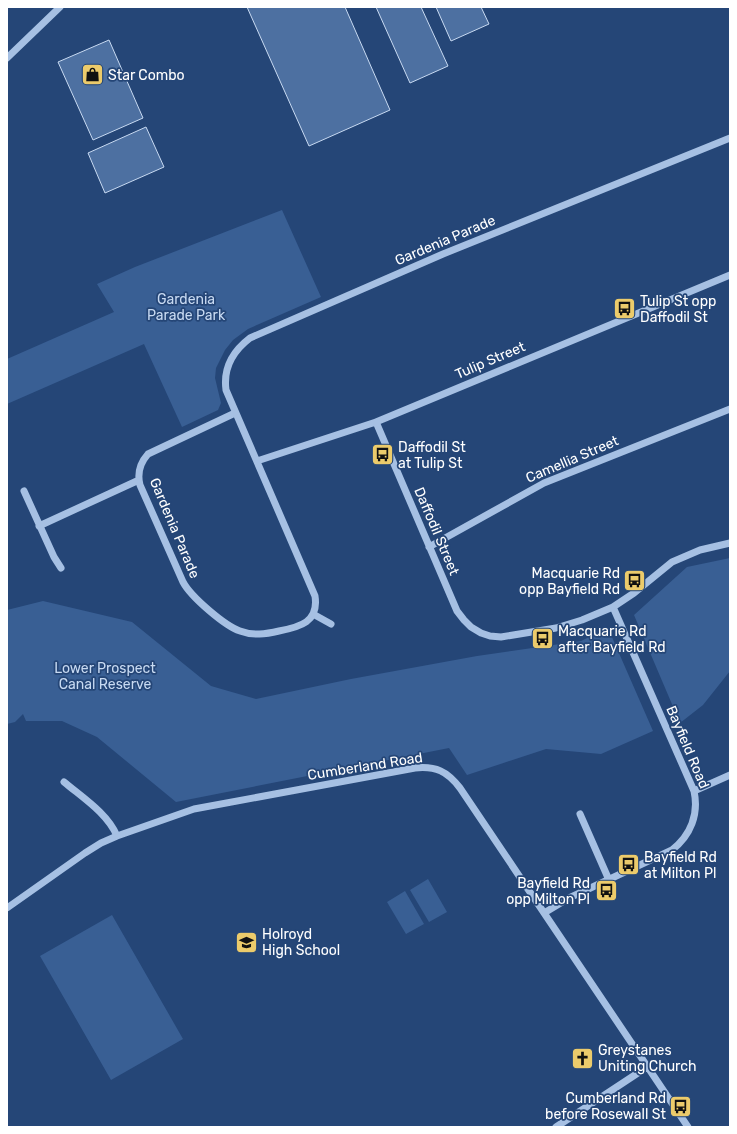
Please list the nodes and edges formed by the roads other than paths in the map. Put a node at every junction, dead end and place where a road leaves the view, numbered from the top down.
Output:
1 (60, 7) edge
2 (7, 58) edge
3 (730, 138) edge
4 (730, 275) edge
5 (730, 409) edge
6 (235, 413) junction
7 (376, 422) junction
8 (257, 461) junction
9 (139, 480) junction
10 (24, 491) dead end
11 (39, 526) junction
12 (730, 543) edge
13 (429, 547) junction
14 (61, 568) dead end
15 (613, 607) junction
16 (313, 614) junction
17 (331, 624) dead end
18 (730, 775) edge
19 (64, 782) dead end
20 (694, 791) junction
21 (580, 814) dead end
22 (117, 836) junction
23 (609, 880) junction
24 (7, 908) edge
25 (544, 913) junction
26 (647, 1067) junction
27 (556, 1127) edge
28 (688, 1127) edge

1 - 2 street
3 - 6 street, Gardenia Parade
4 - 7 street, Tulip Street
5 - 13 street, Camellia Street
6 - 8 street, Gardenia Parade
6 - 9 street, Gardenia Parade
7 - 8 street, Tulip Street
7 - 13 street, Daffodil Street
8 - 16 street, Gardenia Parade
9 - 11 street
9 - 16 street, Gardenia Parade
10 - 11 street
11 - 14 street
12 - 15 street
13 - 15 street, Daffodil Street
15 - 20 street, Bayfield Road
16 - 17 street
18 - 20 street
19 - 22 street
20 - 23 street, Bayfield Road
21 - 23 street
22 - 24 street, Cumberland Road
22 - 25 street, Cumberland Road
23 - 25 street, Bayfield Road
25 - 26 street, Cumberland Road
26 - 27 street
26 - 28 street, Cumberland Road

